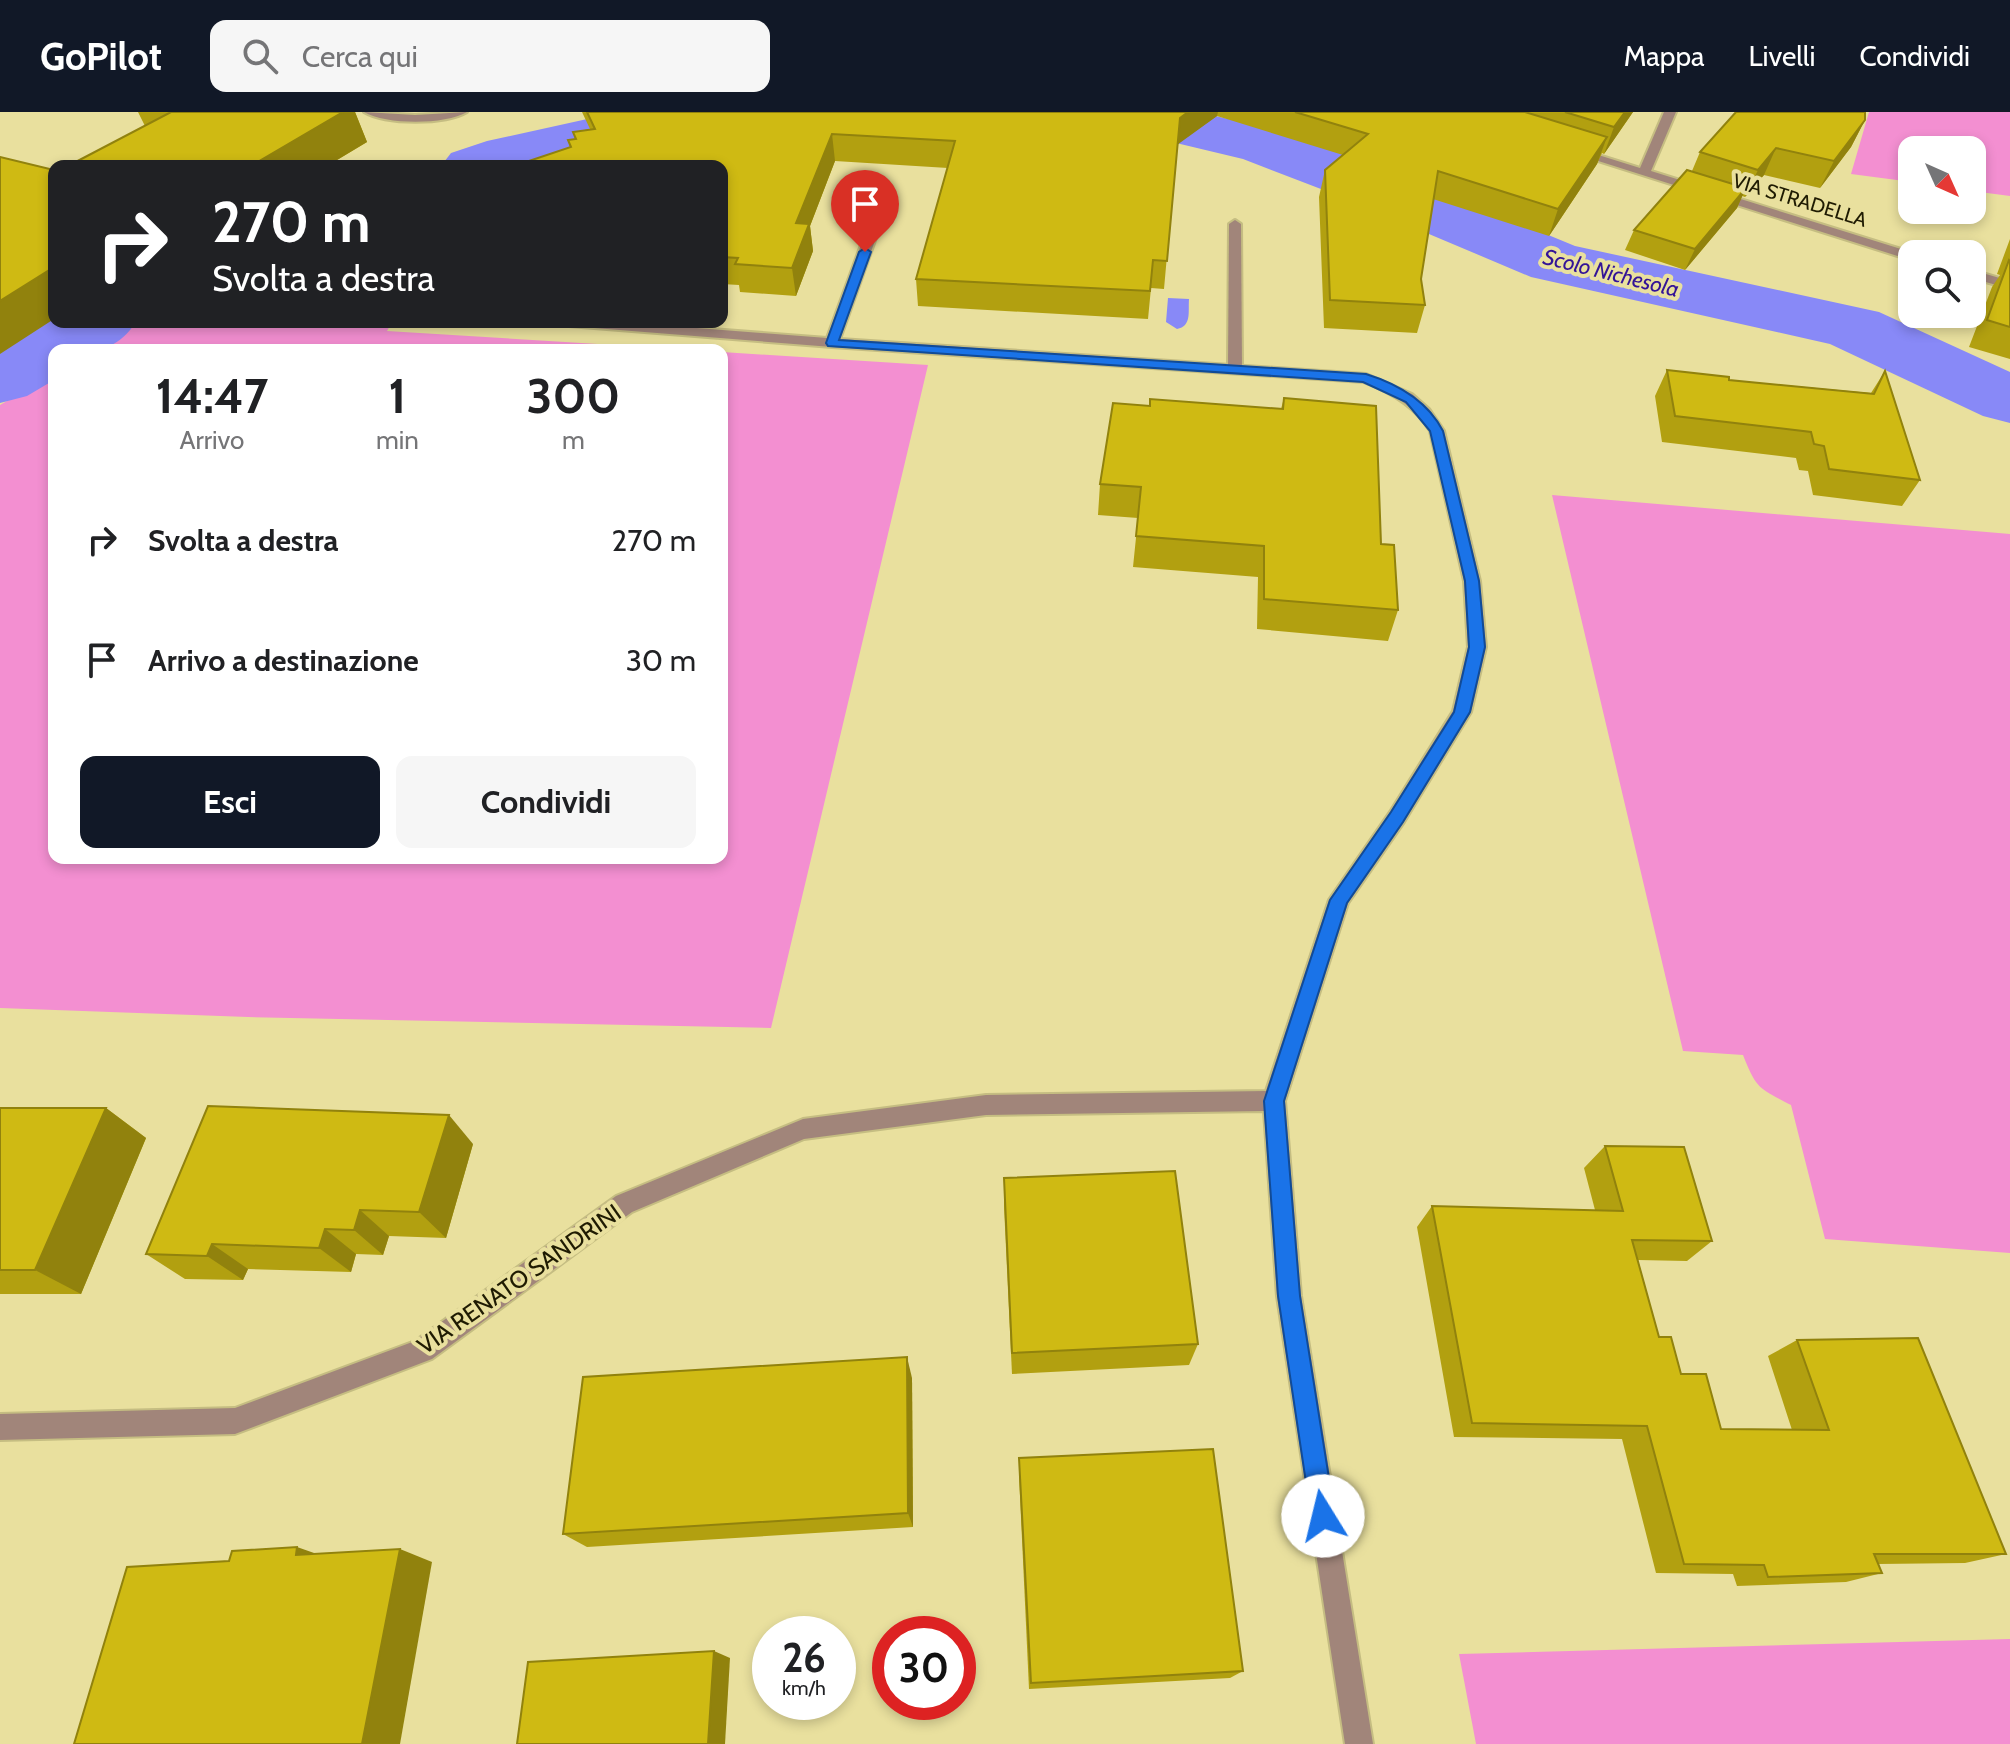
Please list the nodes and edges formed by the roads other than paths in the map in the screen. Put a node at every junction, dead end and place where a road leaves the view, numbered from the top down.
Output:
1 (370, 112) edge
2 (461, 112) edge
3 (1670, 112) edge
4 (1568, 149) edge
5 (1644, 173) junction
6 (887, 190) dead end
7 (1235, 224) dead end
8 (1898, 252) edge
9 (1986, 278) edge
10 (2010, 285) edge
11 (644, 328) edge
12 (832, 343) junction
13 (1235, 368) junction
14 (1274, 1101) junction
15 (0, 1427) edge
16 (1359, 1744) edge

1 - 2 street
3 - 5 street
4 - 5 street, VIA STRADELLA
5 - 8 street, VIA STRADELLA
6 - 12 street
7 - 13 street
9 - 10 street
11 - 12 street
12 - 13 street
13 - 14 street
14 - 15 street, VIA RENATO SANDRINI
14 - 16 street

